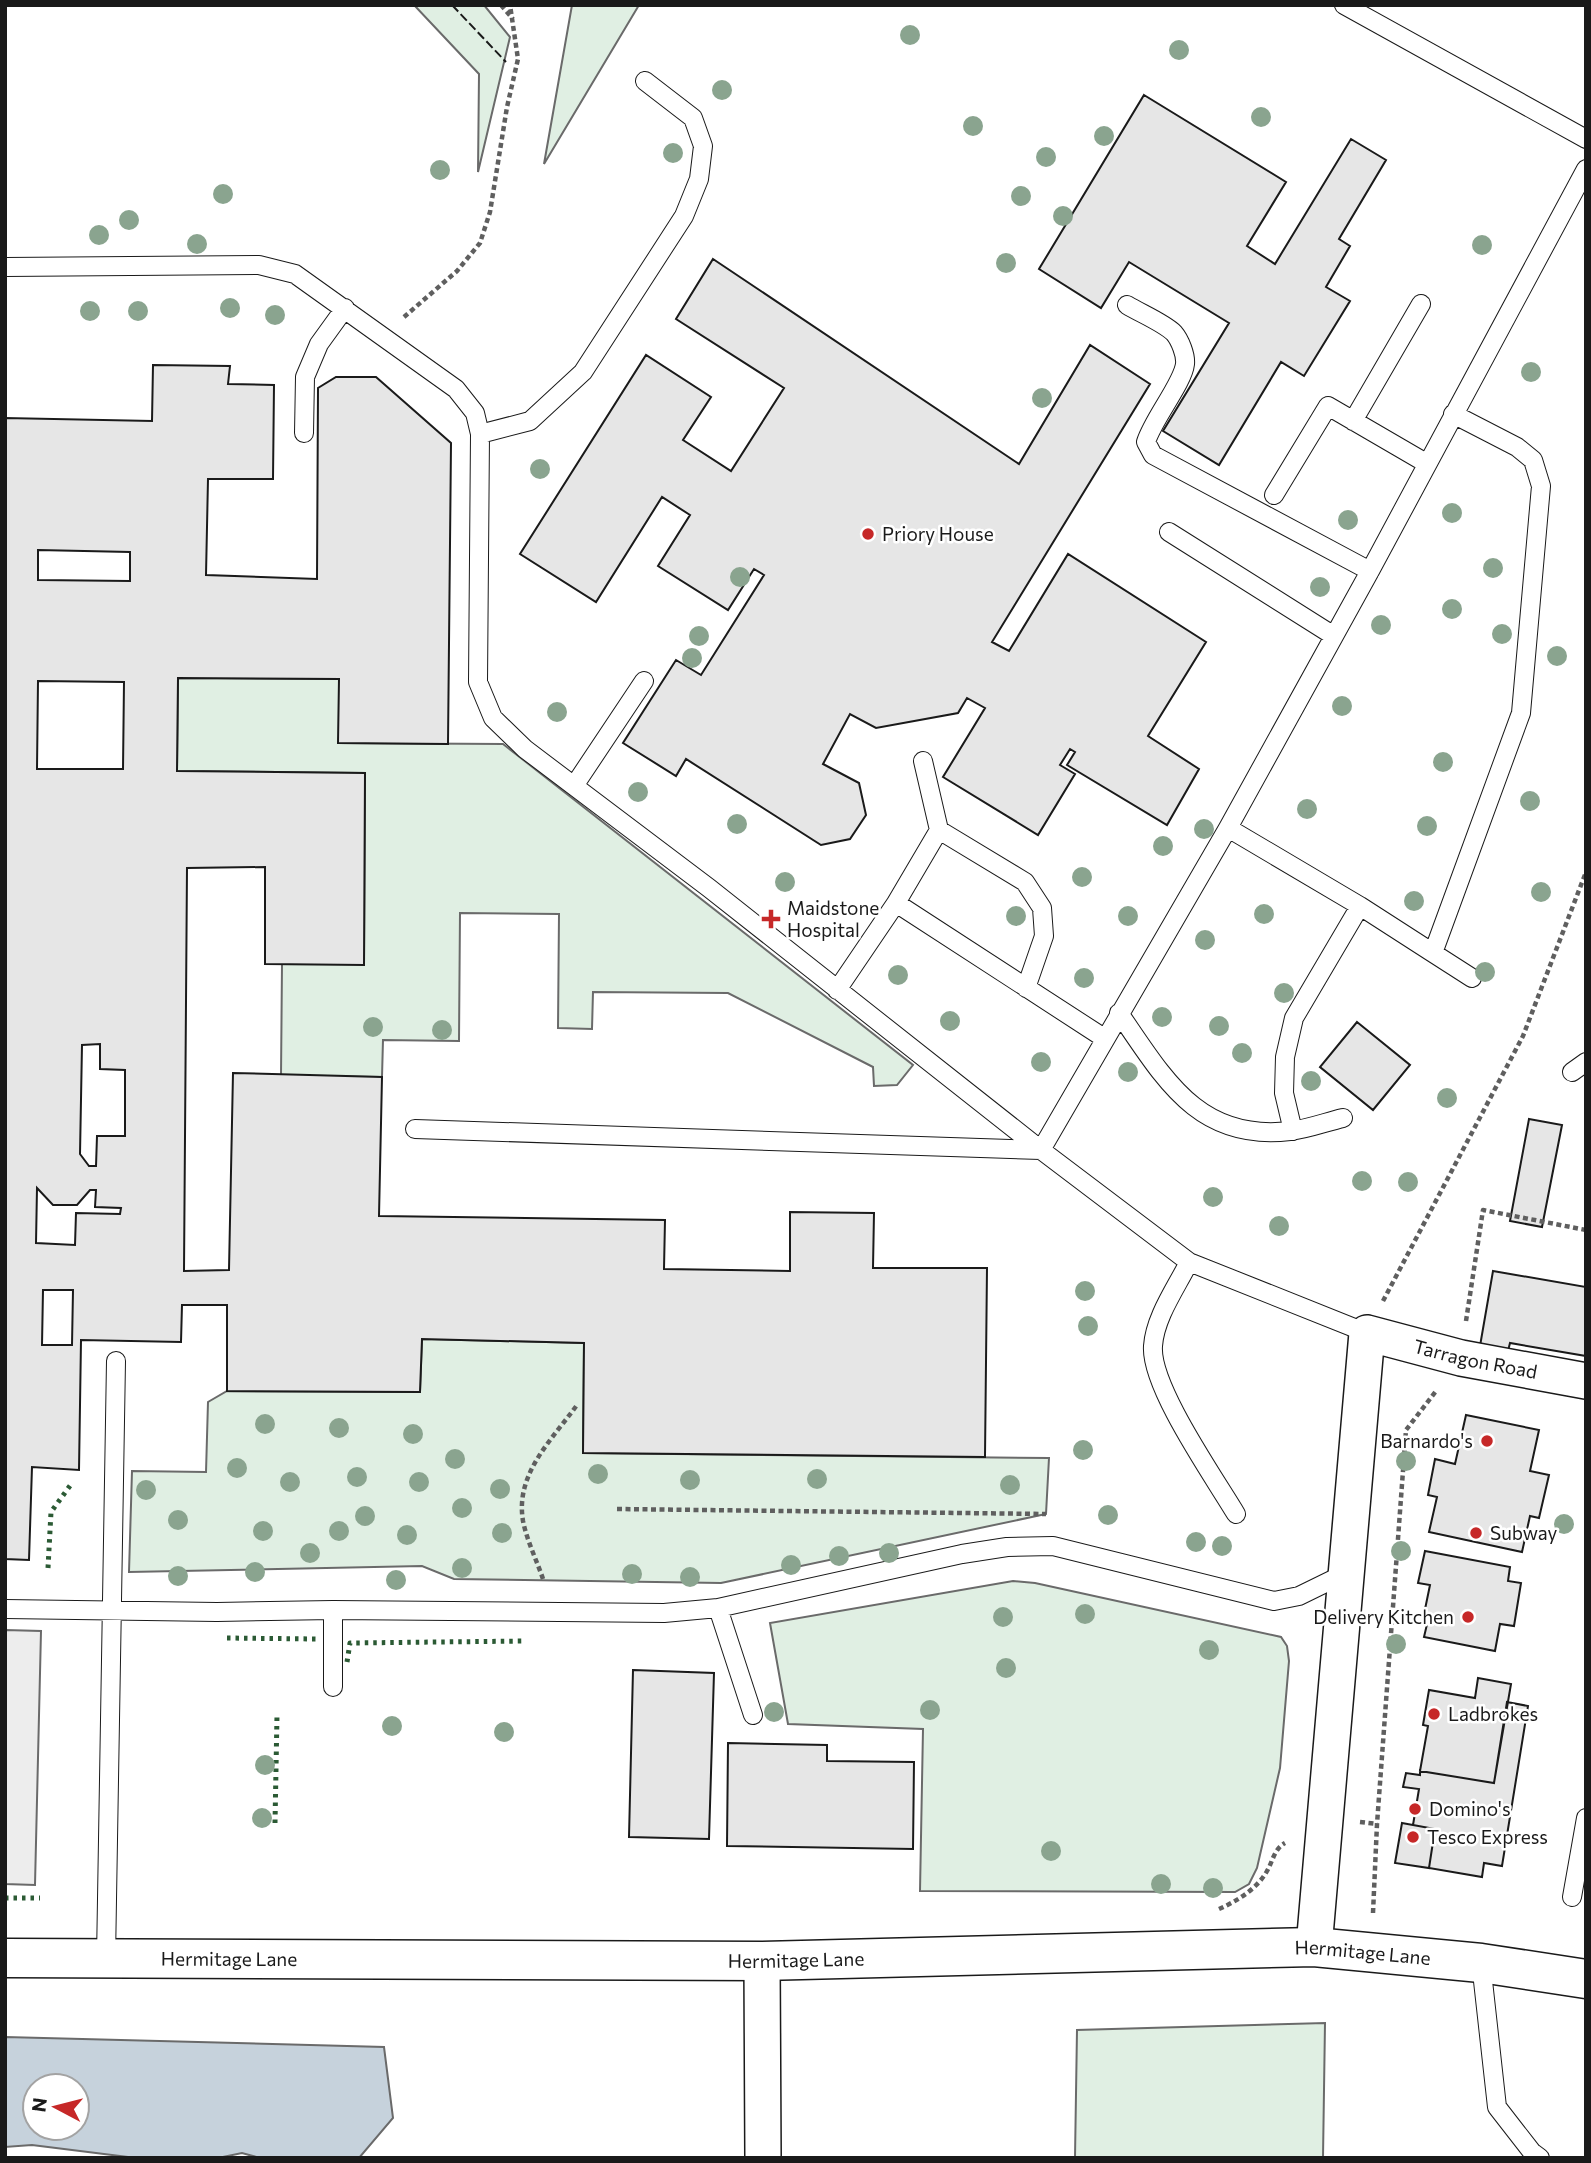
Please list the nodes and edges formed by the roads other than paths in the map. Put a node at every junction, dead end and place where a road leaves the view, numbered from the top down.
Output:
1 (1343, 5) edge
2 (645, 81) dead end
3 (1586, 139) edge
4 (1586, 169) edge
5 (5, 267) edge
6 (1127, 304) dead end
7 (1420, 304) dead end
8 (345, 308) junction
9 (1453, 414) junction
10 (1353, 421) junction
11 (304, 433) dead end
12 (480, 434) junction
13 (1426, 463) junction
14 (1274, 495) dead end
15 (1169, 531) dead end
16 (1370, 571) junction
17 (1334, 636) junction
18 (643, 681) dead end
19 (923, 761) dead end
20 (574, 786) junction
21 (1228, 828) junction
22 (939, 830) junction
23 (896, 903) junction
24 (1360, 906) junction
25 (1433, 953) junction
26 (1472, 978) dead end
27 (1026, 988) junction
28 (837, 990) junction
29 (1119, 1013) junction
30 (1104, 1038) junction
31 (1343, 1118) dead end
32 (415, 1129) dead end
33 (1293, 1131) junction
34 (1041, 1150) junction
35 (1189, 1262) junction
36 (1367, 1333) junction
37 (116, 1361) dead end
38 (1586, 1381) edge
39 (1236, 1514) dead end
40 (1346, 1573) junction
41 (719, 1608) junction
42 (5, 1609) edge
43 (111, 1609) junction
44 (334, 1610) junction
45 (333, 1687) dead end
46 (753, 1715) dead end
47 (1586, 1818) edge
48 (1572, 1897) dead end
49 (1314, 1947) junction
50 (5, 1958) edge
51 (106, 1959) junction
52 (762, 1961) junction
53 (1481, 1963) junction
54 (1586, 1979) edge
55 (763, 2158) edge
56 (1540, 2158) edge

1 - 3 lane
2 - 12 lane
4 - 9 lane
5 - 8 lane
6 - 16 lane
7 - 10 lane
8 - 11 lane
8 - 12 lane
9 - 13 lane
9 - 25 lane
10 - 13 lane
10 - 14 lane
12 - 20 lane
13 - 16 lane
15 - 17 lane
16 - 17 lane
17 - 21 lane
18 - 20 lane
19 - 22 lane
20 - 28 lane
21 - 24 lane
21 - 29 lane
22 - 23 lane
22 - 27 lane
23 - 27 lane
23 - 28 lane
24 - 25 lane
24 - 33 lane
25 - 26 lane
27 - 30 lane
28 - 34 lane
29 - 30 lane
29 - 33 lane
30 - 34 lane
31 - 33 lane
32 - 34 lane
34 - 35 lane
35 - 36 lane
35 - 39 lane
36 - 38 street, Tarragon Road
36 - 40 street
37 - 43 lane
40 - 41 lane
40 - 49 street
41 - 44 lane
41 - 46 lane
42 - 43 lane
43 - 44 lane
43 - 51 lane
44 - 45 lane
47 - 48 lane
49 - 52 main road, Hermitage Lane
49 - 53 main road, Hermitage Lane
50 - 51 main road, Hermitage Lane
51 - 52 main road, Hermitage Lane
52 - 55 street
53 - 54 main road, Hermitage Lane
53 - 56 lane

